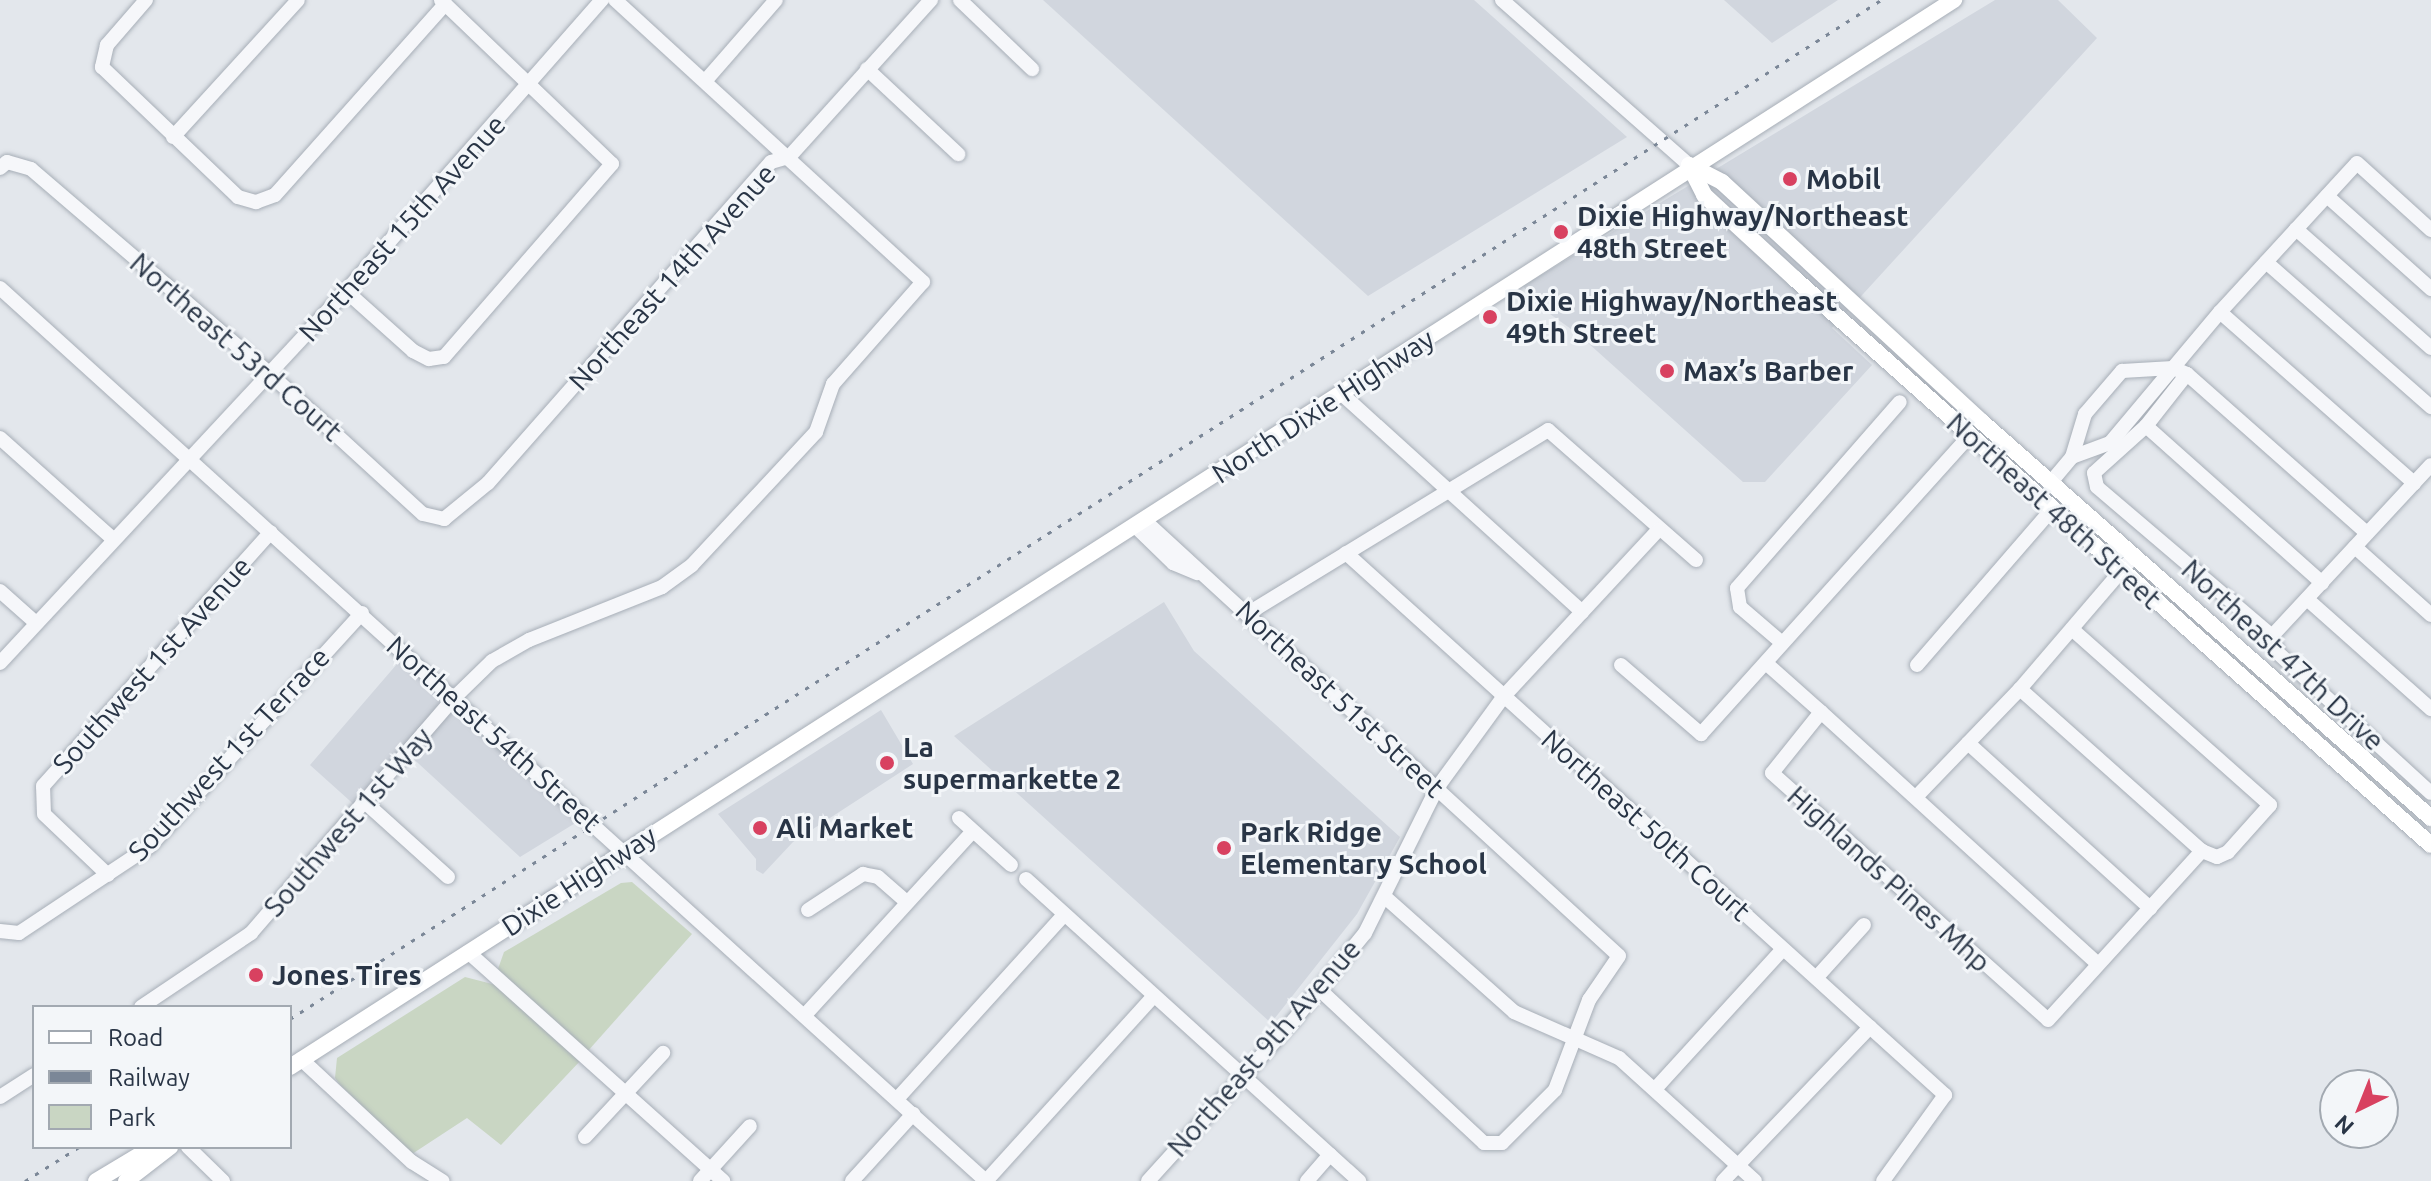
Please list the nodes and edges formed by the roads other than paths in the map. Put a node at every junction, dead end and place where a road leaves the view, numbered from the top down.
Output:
1 (146, 0) edge
2 (298, 0) edge
3 (602, 0) edge
4 (615, 0) edge
5 (776, 0) edge
6 (931, 0) edge
7 (960, 0) edge
8 (1502, 0) edge
9 (1954, 0) edge
10 (443, 2) edge
11 (867, 69) junction
12 (1032, 69) dead end
13 (706, 80) junction
14 (532, 84) junction
15 (173, 137) junction
16 (958, 154) dead end
17 (789, 157) junction
18 (1689, 165) junction
19 (0, 168) edge
20 (2327, 196) junction
21 (2296, 229) junction
22 (2431, 230) edge
23 (2266, 262) junction
24 (0, 288) edge
25 (2431, 289) edge
26 (346, 291) junction
27 (2220, 312) junction
28 (2431, 348) edge
29 (2180, 371) junction
30 (270, 374) junction
31 (1343, 395) junction
32 (1900, 402) dead end
33 (2431, 407) edge
34 (1949, 418) junction
35 (2146, 426) junction
36 (1969, 436) junction
37 (0, 438) edge
38 (191, 453) junction
39 (2072, 457) junction
40 (2431, 465) edge
41 (2051, 482) junction
42 (2414, 483) junction
43 (1447, 489) junction
44 (2052, 509) junction
45 (444, 519) joint
46 (1141, 524) junction
47 (1658, 530) junction
48 (271, 532) junction
49 (2367, 533) junction
50 (113, 539) junction
51 (2355, 547) junction
52 (1346, 553) junction
53 (2134, 555) junction
54 (1696, 560) dead end
55 (2121, 571) junction
56 (2322, 583) junction
57 (0, 591) edge
58 (2307, 599) junction
59 (1582, 612) junction
60 (362, 613) junction
61 (1247, 614) junction
62 (2431, 615) edge
63 (36, 623) junction
64 (2072, 629) junction
65 (2272, 636) junction
66 (1781, 642) junction
67 (0, 663) edge
68 (1767, 664) junction
69 (1621, 665) dead end
70 (1917, 665) dead end
71 (2020, 689) junction
72 (1504, 696) junction
73 (454, 698) junction
74 (2431, 709) edge
75 (1821, 712) junction
76 (1968, 743) junction
77 (1437, 788) junction
78 (2431, 793) edge
79 (1917, 796) junction
80 (367, 804) junction
81 (690, 811) joint
82 (959, 818) dead end
83 (2431, 818) edge
84 (972, 832) junction
85 (2431, 845) edge
86 (2202, 851) junction
87 (624, 852) junction
88 (1011, 865) dead end
89 (108, 875) junction
90 (448, 877) dead end
91 (1026, 879) dead end
92 (1385, 897) junction
93 (907, 902) junction
94 (2150, 908) junction
95 (808, 910) dead end
96 (1064, 915) junction
97 (1864, 925) dead end
98 (4, 933) edge
99 (1783, 949) junction
100 (468, 952) junction
101 (2098, 964) junction
102 (1817, 977) junction
103 (1320, 990) junction
104 (1154, 996) junction
105 (144, 1005) edge
106 (805, 1015) junction
107 (1870, 1027) junction
108 (1575, 1039) junction
109 (663, 1053) dead end
110 (296, 1063) edge
111 (1243, 1075) junction
112 (32, 1076) edge
113 (1656, 1088) junction
114 (625, 1093) junction
115 (0, 1097) edge
116 (897, 1099) junction
117 (913, 1114) junction
118 (750, 1126) dead end
119 (585, 1137) dead end
120 (150, 1149) edge
121 (167, 1149) edge
122 (190, 1149) edge
123 (1330, 1155) junction
124 (1737, 1165) junction
125 (705, 1175) edge
126 (96, 1181) edge
127 (126, 1181) edge
128 (223, 1181) edge
129 (442, 1181) edge
130 (723, 1181) edge
131 (852, 1181) edge
132 (986, 1181) edge
133 (1148, 1181) edge
134 (1307, 1181) edge
135 (1359, 1181) edge
136 (1723, 1181) edge
137 (1755, 1181) edge
138 (1883, 1181) edge

1 - 15 street
2 - 15 street
3 - 14 street, Northeast 15th Avenue
4 - 13 street
5 - 13 street
6 - 11 street, Northeast 14th Avenue
7 - 12 street
8 - 18 street, Northeast 48th Street
9 - 18 main road, North Dixie Highway
10 - 14 street
10 - 15 street
11 - 16 street
11 - 17 street, Northeast 14th Avenue
13 - 17 street
14 - 26 street, Northeast 15th Avenue
14 - 26 street
17 - 45 street, Northeast 14th Avenue
17 - 73 street, Southwest 1st Way
18 - 31 main road, North Dixie Highway
18 - 34 main road, Northeast 48th Street
18 - 41 main road, Northeast 48th Street
19 - 30 street, Northeast 53rd Court
20 - 21 street
20 - 22 street
20 - 25 street
21 - 23 street
21 - 28 street
23 - 27 street
23 - 33 street
24 - 38 street, Northeast 54th Street
26 - 30 street, Northeast 15th Avenue
27 - 29 street
27 - 42 street
29 - 35 street
29 - 39 street
29 - 39 street
29 - 49 street
30 - 38 street, Northeast 15th Avenue
30 - 45 street, Northeast 53rd Court
31 - 43 street
31 - 46 main road, North Dixie Highway
32 - 66 street
34 - 36 main road, Northeast 48th Street
34 - 41 main road
35 - 56 street
35 - 65 street, Northeast 47th Drive
36 - 44 main road, Northeast 48th Street
36 - 66 street
37 - 50 street
38 - 48 street, Northeast 54th Street
38 - 50 street, Northeast 15th Avenue
39 - 41 street
40 - 42 street
41 - 53 main road, Northeast 48th Street
42 - 49 street
43 - 47 street
43 - 52 street
43 - 59 street
44 - 55 main road, Northeast 48th Street
44 - 70 street
46 - 61 street, Northeast 51st Street
46 - 81 main road, North Dixie Highway
47 - 54 street
47 - 59 street, Northeast 9th Avenue
48 - 60 street, Northeast 54th Street
48 - 89 street, Southwest 1st Avenue
49 - 51 street
50 - 63 street, Northeast 15th Avenue
51 - 56 street
51 - 62 street
52 - 61 street
52 - 72 street, Northeast 50th Court
53 - 55 street
53 - 83 main road, Northeast 48th Street
55 - 64 street
55 - 85 main road, Northeast 48th Street
56 - 58 street
57 - 63 street
58 - 65 street
58 - 74 street
59 - 72 street, Northeast 9th Avenue
60 - 73 street, Northeast 54th Street
60 - 89 street, Southwest 1st Terrace
61 - 77 street, Northeast 51st Street
63 - 67 street, Northeast 15th Avenue
64 - 71 street
64 - 86 street
65 - 78 street, Northeast 47th Drive
66 - 68 street
68 - 69 street
68 - 75 street
71 - 76 street
71 - 86 street
72 - 77 street, Northeast 9th Avenue
72 - 99 street, Northeast 50th Court
73 - 80 street, Southwest 1st Way
73 - 87 street, Northeast 54th Street
75 - 79 street
75 - 101 street, Highlands Pines Mhp
76 - 79 street
76 - 94 street
77 - 92 street, Northeast 9th Avenue
77 - 108 street, Northeast 51st Street
79 - 101 street
80 - 90 street
80 - 105 street, Southwest 1st Way
81 - 87 main road, Dixie Highway
82 - 84 street
84 - 88 street
84 - 93 street
86 - 94 street
87 - 100 main road, Dixie Highway
87 - 106 street, Northeast 54th Street
89 - 98 street, Southwest 1st Terrace
91 - 96 street
92 - 103 street, Northeast 9th Avenue
92 - 108 street
93 - 95 street
93 - 106 street
94 - 101 street
96 - 104 street
96 - 116 street
97 - 102 street
99 - 102 street, Northeast 50th Court
99 - 113 street
100 - 110 main road, Dixie Highway
100 - 114 street
102 - 107 street, Northeast 50th Court
103 - 108 street
103 - 111 street, Northeast 9th Avenue
104 - 111 street
104 - 132 street
106 - 116 street, Northeast 54th Street
107 - 124 street
107 - 138 street, Northeast 50th Court
108 - 113 street
109 - 114 street
110 - 129 street
111 - 123 street
111 - 133 street, Northeast 9th Avenue
112 - 115 street
113 - 124 street
114 - 119 street
114 - 125 street
116 - 117 street, Northeast 54th Street
117 - 131 street
117 - 132 street, Northeast 54th Street
118 - 125 street
120 - 126 main road
121 - 127 main road
122 - 128 street
123 - 134 street
123 - 135 street
124 - 136 street
124 - 137 street
125 - 130 street

